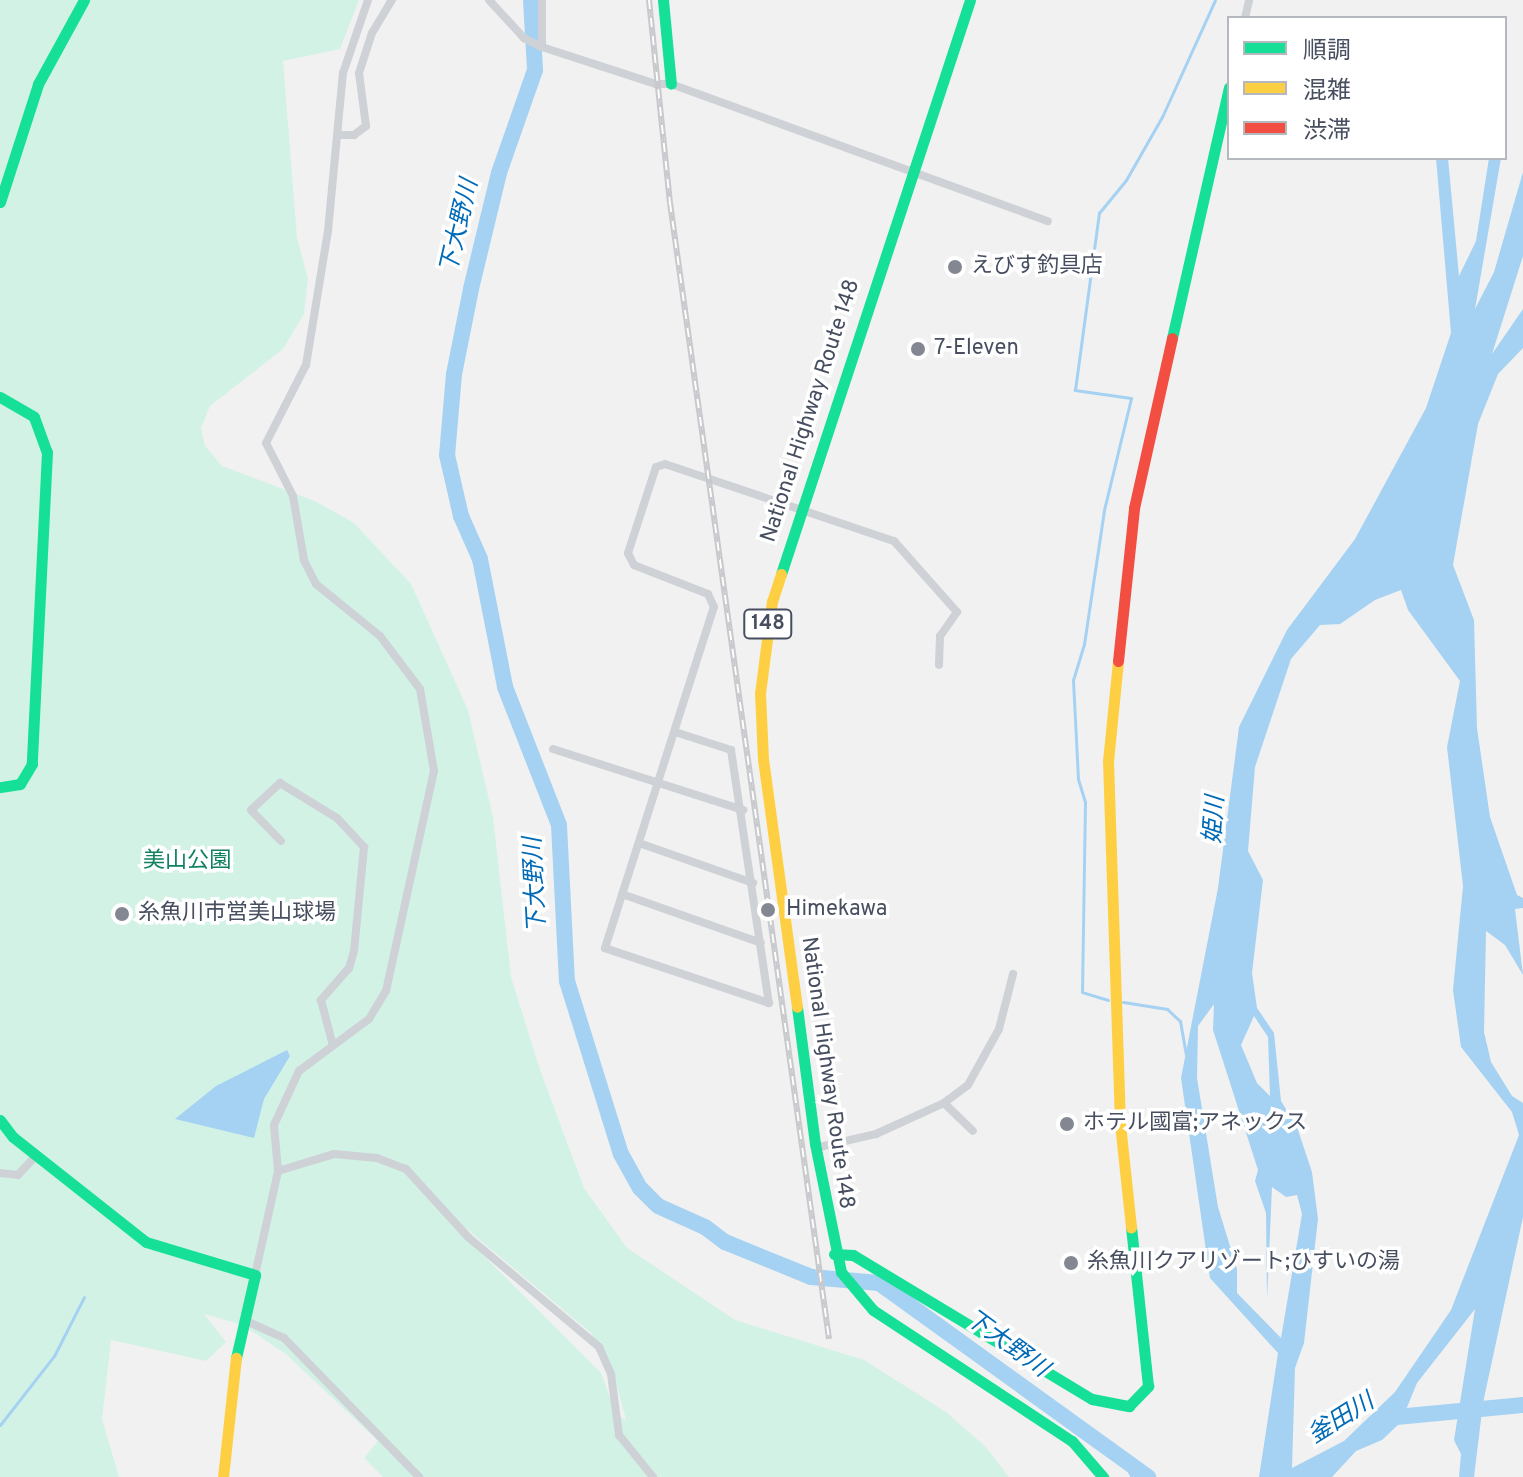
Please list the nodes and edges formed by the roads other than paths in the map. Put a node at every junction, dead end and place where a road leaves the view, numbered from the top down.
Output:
1 (84, 0) edge
2 (368, 0) edge
3 (392, 0) edge
4 (489, 0) edge
5 (542, 0) edge
6 (663, 0) edge
7 (970, 0) edge
8 (542, 47) junction
9 (671, 84) junction
10 (1227, 96) edge
11 (337, 135) junction
12 (912, 173) junction
13 (0, 202) edge
14 (1048, 221) dead end
15 (0, 397) edge
16 (799, 510) junction
17 (939, 665) dead end
18 (675, 732) junction
19 (553, 749) dead end
20 (657, 781) junction
21 (0, 787) edge
22 (743, 810) junction
23 (281, 841) dead end
24 (639, 843) junction
25 (753, 883) junction
26 (622, 894) junction
27 (761, 943) junction
28 (1013, 974) dead end
29 (332, 1042) junction
30 (944, 1103) junction
31 (0, 1120) edge
32 (973, 1131) dead end
33 (815, 1148) junction
34 (36, 1156) junction
35 (278, 1171) junction
36 (0, 1173) edge
37 (834, 1254) junction
38 (255, 1275) junction
39 (244, 1320) junction
40 (223, 1477) edge
41 (419, 1477) edge
42 (653, 1477) edge
43 (1103, 1477) edge

1 - 13 main road
2 - 11 street
3 - 11 street
4 - 8 street
5 - 8 street
6 - 9 main road
7 - 12 main road, National Highway Route 148 / 148
8 - 9 street
9 - 12 street
10 - 37 main road
11 - 29 street
12 - 14 street
12 - 16 main road, National Highway Route 148 / 148
15 - 21 main road
16 - 17 street
16 - 18 street
16 - 33 main road, National Highway Route 148 / 148
18 - 20 street
18 - 22 street
19 - 20 street
20 - 22 street
20 - 24 street
22 - 25 street
23 - 29 street
24 - 25 street
24 - 26 street
25 - 27 street
26 - 27 street
26 - 27 street
28 - 30 street
29 - 35 street
30 - 32 street
30 - 33 street
31 - 34 main road
33 - 37 main road, National Highway Route 148 / 148
34 - 36 street
34 - 38 main road
35 - 38 street
35 - 42 street
37 - 43 main road, National Highway Route 148 / 148
38 - 39 main road
39 - 40 main road
39 - 41 street

